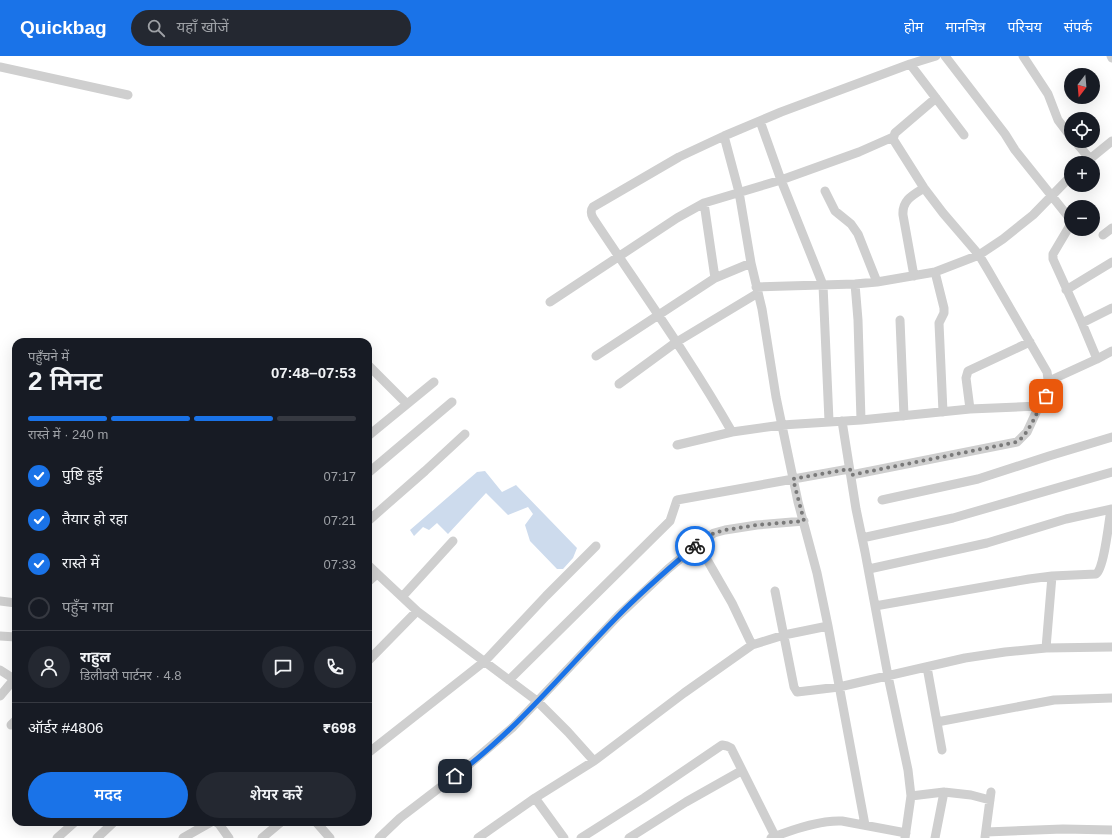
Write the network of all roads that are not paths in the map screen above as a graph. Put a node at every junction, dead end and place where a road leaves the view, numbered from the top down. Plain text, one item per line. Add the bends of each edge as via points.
1 (936, 56) edge
2 (945, 56) edge
3 (1023, 56) edge
4 (910, 64) junction
5 (0, 67) edge
6 (128, 95) dead end
7 (936, 98) junction
8 (760, 121) junction
9 (1064, 128) edge
10 (964, 135) dead end
11 (724, 136) junction
12 (893, 137) junction
13 (1112, 141) edge
14 (1094, 156) edge
15 (781, 180) junction
16 (1064, 183) edge
17 (924, 188) junction
18 (825, 191) dead end
19 (739, 192) junction
20 (1052, 195) junction
21 (704, 203) junction
22 (1112, 228) edge
23 (1103, 235) dead end
24 (979, 255) junction
25 (619, 258) junction
26 (1112, 262) edge
27 (751, 263) junction
28 (935, 272) junction
29 (914, 276) junction
30 (715, 278) junction
31 (878, 282) junction
32 (855, 284) junction
33 (823, 285) junction
34 (757, 290) junction
35 (1066, 290) junction
36 (550, 302) dead end
37 (1112, 308) edge
38 (658, 315) junction
39 (900, 320) dead end
40 (1082, 324) junction
41 (675, 342) junction
42 (1030, 342) junction
43 (1112, 351) edge
44 (596, 356) dead end
45 (1097, 359) junction
46 (372, 369) edge
47 (1049, 381) junction
48 (434, 382) dead end
49 (619, 384) dead end
50 (452, 402) dead end
51 (406, 403) junction
52 (1039, 406) junction
53 (970, 409) junction
54 (943, 412) junction
55 (904, 416) junction
56 (861, 420) junction
57 (829, 421) junction
58 (842, 421) junction
59 (782, 425) junction
60 (732, 432) junction
61 (372, 433) edge
62 (465, 434) dead end
63 (1112, 437) edge
64 (677, 445) dead end
65 (372, 470) edge
66 (850, 472) junction
67 (1112, 472) edge
68 (793, 479) junction
69 (882, 500) dead end
70 (1111, 509) edge
71 (372, 517) edge
72 (804, 521) junction
73 (862, 538) junction
74 (454, 541) dead end
75 (698, 544) junction
76 (596, 546) dead end
77 (1102, 562) junction
78 (1112, 562) edge
79 (372, 569) edge
80 (868, 569) junction
81 (377, 574) junction
82 (1052, 576) junction
83 (372, 578) edge
84 (775, 591) dead end
85 (402, 597) junction
86 (0, 601) edge
87 (12, 602) edge
88 (875, 606) junction
89 (417, 611) junction
90 (828, 626) junction
91 (784, 635) junction
92 (0, 636) edge
93 (12, 637) edge
94 (752, 645) junction
95 (1112, 647) edge
96 (1046, 648) junction
97 (372, 657) edge
98 (485, 661) junction
99 (927, 667) junction
100 (0, 670) edge
101 (12, 676) edge
102 (888, 676) junction
103 (509, 680) junction
104 (12, 682) edge
105 (839, 687) junction
106 (0, 696) edge
107 (1112, 698) edge
108 (537, 701) junction
109 (937, 722) junction
110 (372, 750) edge
111 (942, 750) dead end
112 (594, 761) junction
113 (741, 771) junction
114 (944, 792) junction
115 (911, 796) junction
116 (535, 798) junction
117 (865, 825) junction
118 (70, 826) edge
119 (110, 826) edge
120 (204, 826) edge
121 (220, 826) edge
122 (276, 826) edge
123 (320, 826) edge
124 (1112, 830) edge
125 (1063, 834) edge
126 (985, 835) edge
127 (906, 836) edge
128 (773, 837) edge
129 (57, 838) edge
130 (97, 838) edge
131 (183, 838) edge
132 (229, 838) edge
133 (262, 838) edge
134 (330, 838) edge
135 (379, 838) edge
136 (478, 838) edge
137 (564, 838) edge
138 (581, 838) edge
139 (630, 838) edge
140 (935, 838) edge

1 - 4 street
2 - 20 street
3 - 9 street via 1048,94 1058,120
4 - 7 street
4 - 8 street
5 - 6 street
7 - 10 street
7 - 12 street
8 - 11 street
8 - 15 street
11 - 19 street
11 - 25 street via 679,157 593,207 593,218
12 - 15 street
12 - 17 street
13 - 14 street
15 - 19 street
15 - 33 street
16 - 20 street
17 - 24 street
17 - 29 street via 908,198 902,209
18 - 31 street via 835,211 851,224 858,234
19 - 21 street
19 - 27 street
20 - 24 street via 1021,225
20 - 35 street via 1071,220 1053,254
21 - 25 street via 677,218
21 - 30 street
22 - 23 street
24 - 28 street
24 - 42 street
25 - 36 street
25 - 38 street
26 - 35 street
27 - 30 street
27 - 34 street
28 - 29 street
28 - 54 street via 944,308 939,323
29 - 31 street
30 - 38 street
31 - 32 street
32 - 33 street
32 - 56 street
33 - 34 street
33 - 57 street
34 - 41 street
34 - 59 street
35 - 40 street
37 - 40 street
38 - 41 street
38 - 44 street
39 - 55 street
40 - 45 street
41 - 49 street
41 - 60 street
42 - 47 street via 1047,372
42 - 53 street via 967,373
43 - 45 street
45 - 47 street
46 - 51 street
47 - 52 street via 1049,390
48 - 51 street
50 - 65 street
51 - 61 street
52 - 53 street
52 - 66 street via 1027,432 1017,442
53 - 54 street
54 - 55 street
55 - 56 street
56 - 58 street
57 - 58 street
57 - 59 street
58 - 66 street
59 - 60 street
59 - 68 street
60 - 64 street
62 - 71 street
63 - 69 street via 978,479
66 - 68 street
66 - 73 street
67 - 73 street via 953,518
68 - 72 street
68 - 103 street via 677,500 670,521
70 - 77 street
70 - 80 street via 1066,519 988,543
72 - 75 street via 725,530 714,533
72 - 90 street
73 - 80 street
74 - 85 street
75 - 94 street via 732,603
75 - 108 street via 618,616
76 - 98 street
77 - 78 street
77 - 82 street via 1096,574
79 - 81 street
80 - 88 street
81 - 83 street
81 - 85 street
82 - 88 street
82 - 96 street
84 - 91 street
85 - 89 street
86 - 87 street
88 - 102 street
89 - 97 street
89 - 98 street
90 - 91 street
90 - 105 street
91 - 94 street
91 - 105 street via 797,692
92 - 93 street
94 - 112 street
95 - 96 street
96 - 99 street via 985,655
98 - 103 street
98 - 110 street
99 - 102 street
99 - 109 street
100 - 101 street
102 - 105 street
102 - 115 street
103 - 108 street
104 - 106 street
105 - 117 street
107 - 109 street via 1054,700
108 - 112 street
108 - 135 street via 513,727 464,770 400,818
109 - 111 street
112 - 116 street
113 - 128 street
113 - 138 street via 731,748 722,745
113 - 139 street
114 - 115 street
114 - 126 street via 990,796
114 - 140 street
115 - 127 street
116 - 136 street
116 - 137 street
117 - 127 street
117 - 128 street via 824,821
118 - 129 street
119 - 130 street
120 - 131 street
121 - 132 street
122 - 133 street
123 - 134 street
124 - 125 street
125 - 126 street

